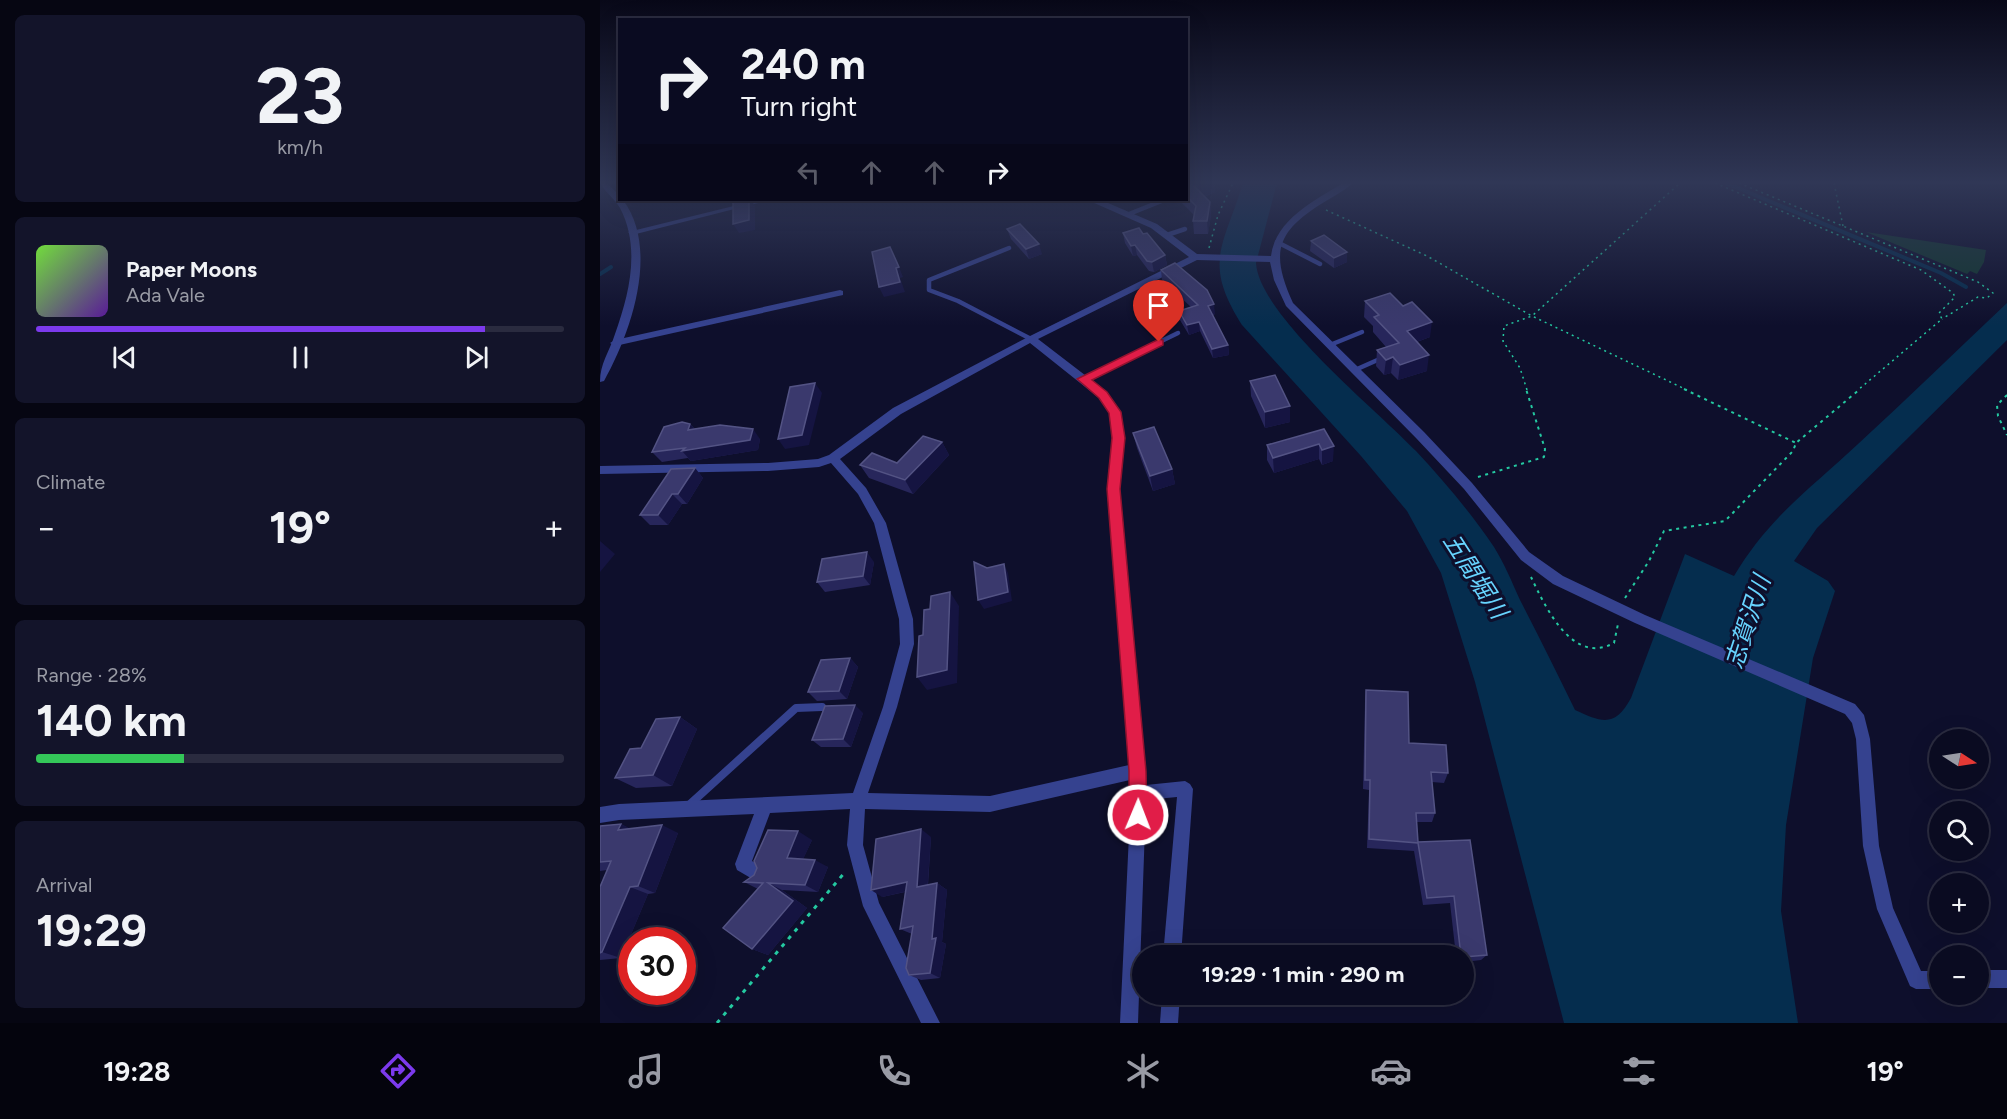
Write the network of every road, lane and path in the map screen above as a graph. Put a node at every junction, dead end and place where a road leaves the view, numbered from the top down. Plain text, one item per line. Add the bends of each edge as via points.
1 (637, 231) edge
2 (1159, 231) edge
3 (1180, 231) edge
4 (1213, 231) edge
5 (1283, 231) edge
6 (1371, 231) edge
7 (1627, 231) edge
8 (1828, 231) edge
9 (1854, 231) edge
10 (632, 232) joint
11 (1167, 235) junction
12 (1276, 242) junction
13 (1010, 248) dead end
14 (1205, 257) junction
15 (1273, 259) junction
16 (1320, 264) dead end
17 (840, 293) dead end
18 (1532, 316) junction
19 (1942, 319) junction
20 (1362, 332) dead end
21 (1178, 333) dead end
22 (1031, 339) junction
23 (615, 344) junction
24 (1330, 345) junction
25 (1389, 355) edge
26 (1355, 370) junction
27 (600, 379) edge
28 (1083, 379) junction
29 (2007, 394) edge
30 (2007, 435) edge
31 (1796, 443) junction
32 (833, 458) junction
33 (600, 470) edge
34 (1463, 481) junction
35 (1525, 556) junction
36 (1621, 610) junction
37 (822, 707) edge
38 (1138, 771) junction
39 (1139, 793) junction
40 (858, 801) junction
41 (765, 805) junction
42 (684, 809) junction
43 (600, 815) edge
44 (858, 857) junction
45 (761, 876) edge
46 (1173, 945) edge
47 (2007, 979) edge
48 (1929, 980) edge
49 (1989, 980) edge
50 (1170, 1005) edge
51 (717, 1023) edge
52 (931, 1023) edge
53 (1130, 1023) edge
54 (1169, 1023) edge

1 - 10 street
2 - 11 street
3 - 11 lane
4 - 14 path
5 - 12 street
6 - 18 path via 1427,256
7 - 18 path
8 - 19 path via 1921,270 1953,292 1955,297 1939,313
9 - 19 path via 1978,282 1993,293 1987,298 1978,297
10 - 23 street via 636,276
11 - 14 street
12 - 15 street
12 - 16 lane
13 - 22 lane via 929,280 929,291 958,301
14 - 15 street
14 - 22 street
15 - 24 street via 1278,285 1289,304
17 - 23 street
18 - 31 path
18 - 34 path via 1510,323 1502,332 1503,341 1520,368 1544,456
19 - 31 path
20 - 24 lane
21 - 28 lane
22 - 28 street
22 - 32 street via 897,411
23 - 27 street
24 - 26 street
25 - 26 lane
26 - 34 street
28 - 38 street via 1103,395 1115,412 1118,438 1113,489
29 - 30 path via 1997,405
31 - 36 path via 1793,451 1725,521 1664,531
32 - 33 street via 819,463 768,467
32 - 40 street via 862,491 880,523 906,619 907,644
34 - 35 street
35 - 36 street via 1558,580
35 - 36 path via 1525,566 1558,630 1572,641 1596,649 1614,643
36 - 48 street via 1850,709 1859,720 1863,739 1871,846 1885,909 1916,980
37 - 42 lane via 796,708
38 - 39 street
38 - 40 street via 990,804
39 - 46 street via 1185,789
39 - 53 street
40 - 41 street
40 - 44 street
41 - 42 street
41 - 45 street via 743,864
42 - 43 street
44 - 51 path
44 - 52 street via 871,906
47 - 49 street
50 - 54 street

